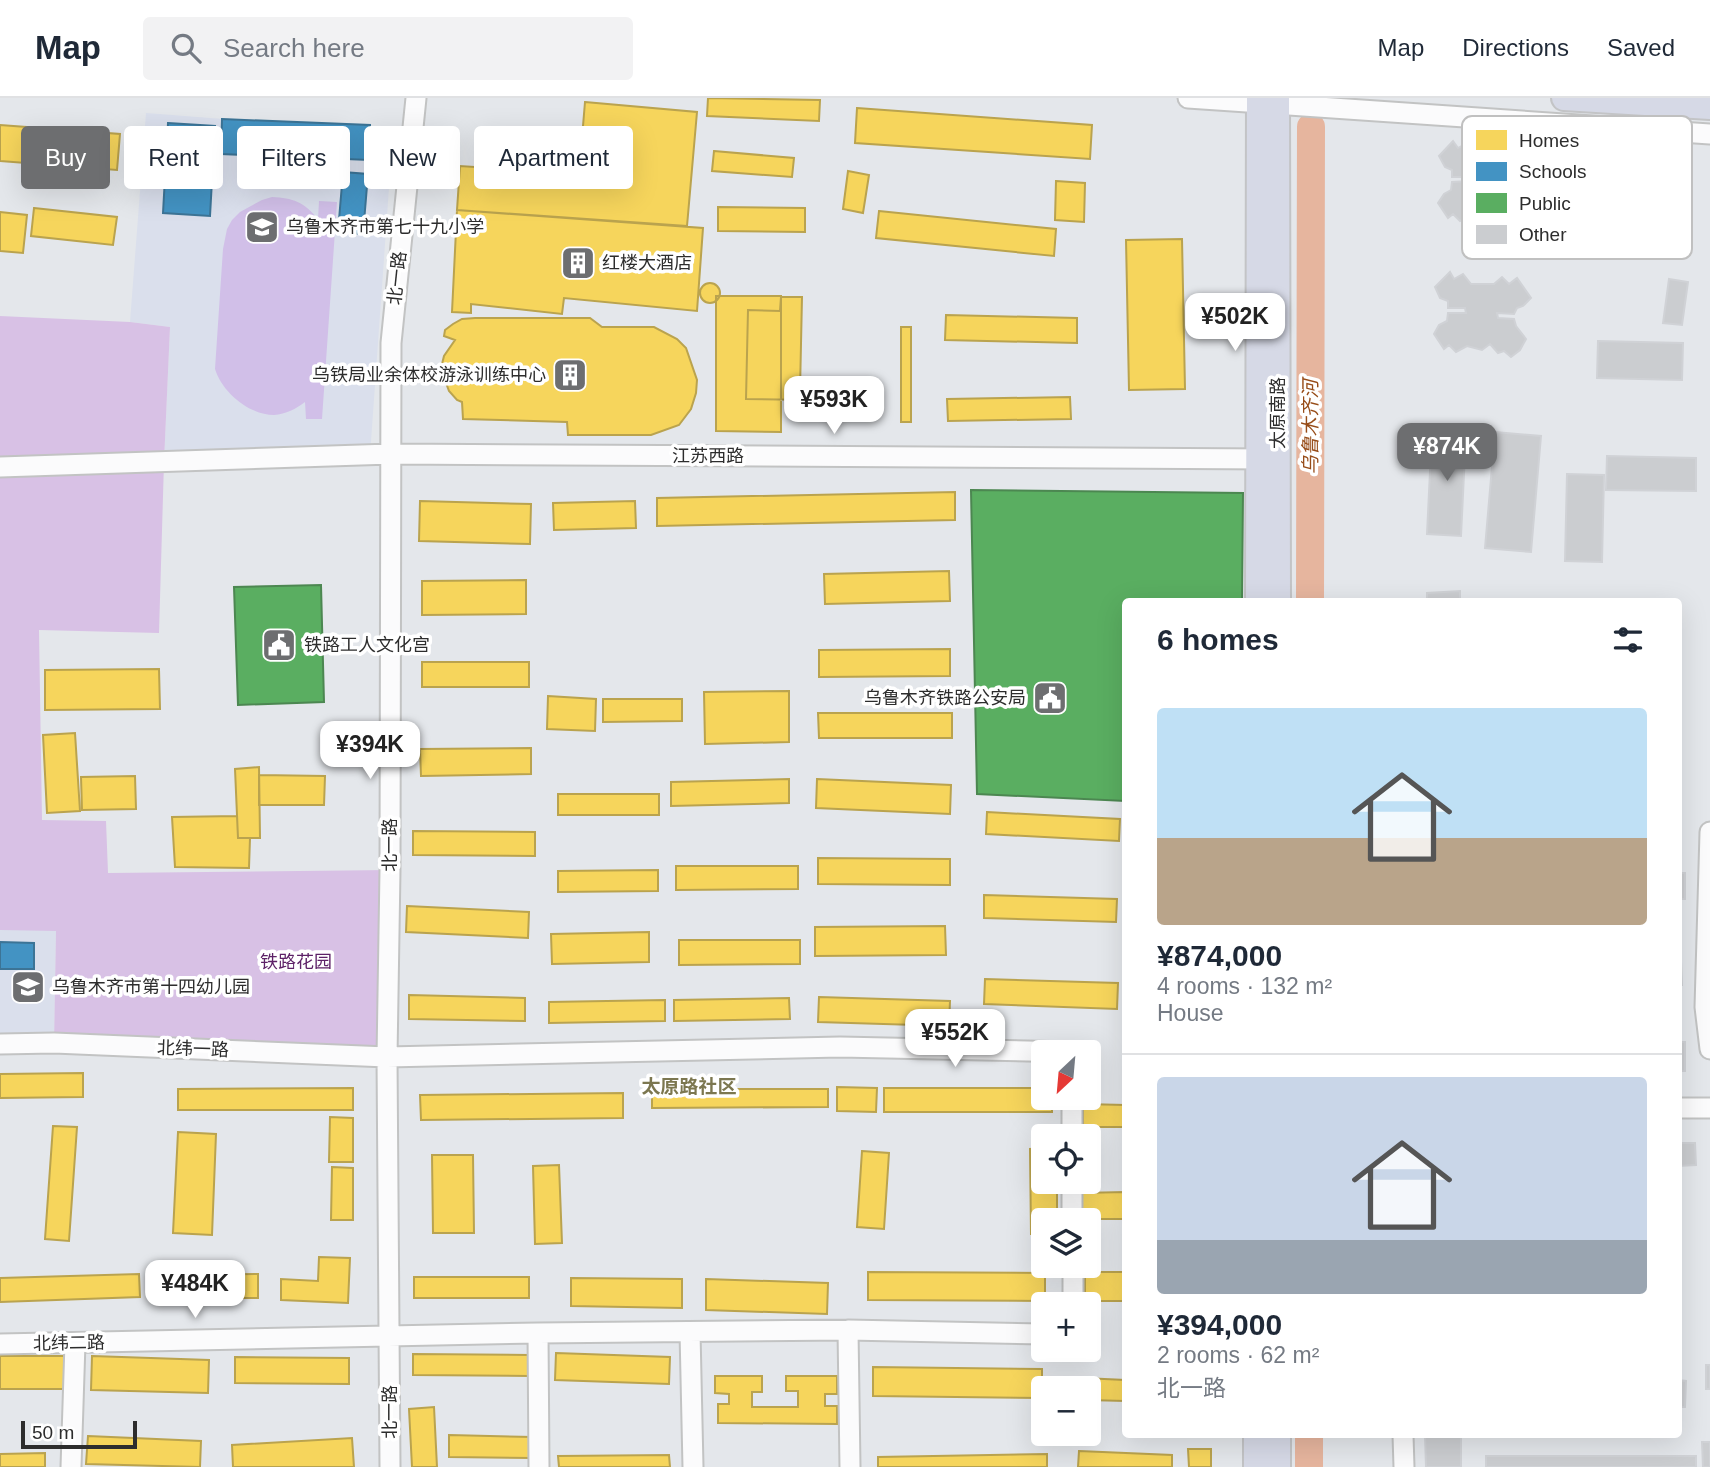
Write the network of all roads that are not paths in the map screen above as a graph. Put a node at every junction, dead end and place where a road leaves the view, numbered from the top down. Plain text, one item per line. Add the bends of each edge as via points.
1 (416, 98) edge
2 (1188, 98) edge
3 (1564, 98) edge
4 (1268, 101) edge
5 (1710, 107) edge
6 (1469, 116) edge
7 (1692, 133) edge
8 (1710, 134) edge
9 (391, 454) junction
10 (1268, 458) junction
11 (0, 467) edge
12 (1258, 598) edge
13 (1278, 598) edge
14 (1710, 832) edge
15 (0, 1044) edge
16 (1710, 1049) edge
17 (1031, 1051) edge
18 (387, 1057) junction
19 (1682, 1108) edge
20 (1710, 1108) edge
21 (848, 1330) junction
22 (690, 1332) junction
23 (538, 1333) junction
24 (1031, 1334) edge
25 (390, 1336) junction
26 (75, 1343) junction
27 (0, 1344) edge
28 (1256, 1438) edge
29 (1278, 1438) edge
30 (1403, 1438) edge
31 (71, 1467) edge
32 (390, 1467) edge
33 (539, 1467) edge
34 (692, 1467) edge
35 (850, 1467) edge
36 (1256, 1467) edge
37 (1278, 1467) edge
38 (1404, 1467) edge

1 - 9 street, 北一路 via 391,343
2 - 4 street
3 - 5 main road
4 - 6 street
4 - 10 main road, 太原南路
7 - 8 street
9 - 10 street, 江苏西路
9 - 11 street, 江苏西路
9 - 18 street, 北一路
10 - 12 main road
10 - 13 main road, 太原南路
14 - 16 street via 1705,1007
15 - 18 street, 北纬一路
17 - 18 street, 北纬一路 via 839,1047
18 - 25 street, 北一路
19 - 20 street
21 - 22 street, 北纬二路
21 - 24 street, 北纬二路
21 - 35 street
22 - 23 street, 北纬二路
22 - 34 street
23 - 25 street, 北纬二路
23 - 33 street
25 - 26 street, 北纬二路
25 - 32 street, 北一路
26 - 27 street, 北纬二路
26 - 31 street
28 - 36 main road
29 - 37 main road
30 - 38 street

